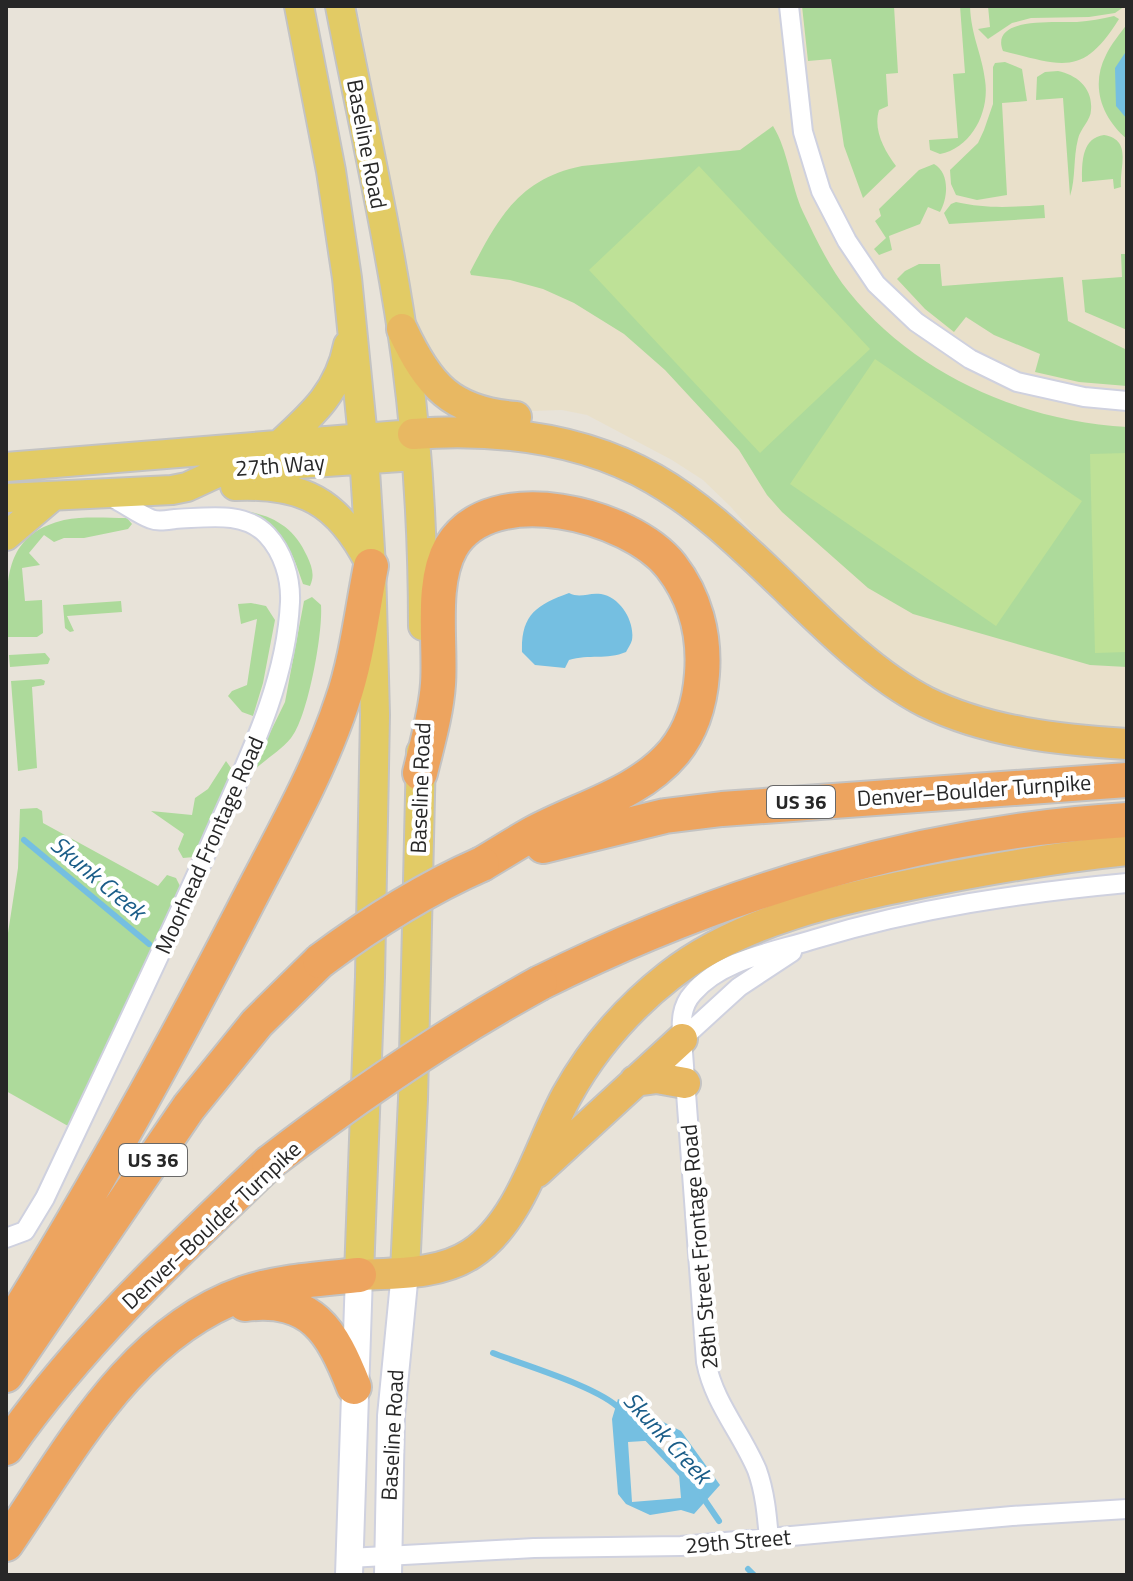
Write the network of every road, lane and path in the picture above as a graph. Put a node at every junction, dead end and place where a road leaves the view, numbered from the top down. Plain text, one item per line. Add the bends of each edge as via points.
1 (299, 6) edge
2 (340, 6) edge
3 (789, 6) edge
4 (352, 322) junction
5 (402, 329) junction
6 (1127, 401) edge
7 (280, 444) junction
8 (414, 445) junction
9 (364, 449) junction
10 (6, 467) edge
11 (180, 488) junction
12 (105, 495) junction
13 (52, 497) junction
14 (6, 498) edge
15 (153, 520) junction
16 (6, 536) edge
17 (740, 547) junction
18 (371, 566) junction
19 (1127, 744) edge
20 (420, 773) junction
21 (1127, 780) edge
22 (1127, 820) edge
23 (1127, 850) edge
24 (482, 864) junction
25 (1127, 883) edge
26 (682, 1039) junction
27 (635, 1081) junction
28 (685, 1083) junction
29 (525, 1185) junction
30 (6, 1238) edge
31 (405, 1272) junction
32 (359, 1275) junction
33 (205, 1313) junction
34 (6, 1332) edge
35 (6, 1375) edge
36 (354, 1387) junction
37 (6, 1448) edge
38 (1127, 1509) edge
39 (769, 1539) junction
40 (6, 1544) edge
41 (388, 1566) edge
42 (349, 1567) edge

1 - 4 main road, Baseline Road via 331,171
2 - 5 main road, Baseline Road
3 - 6 street via 803,132 821,191 876,284 916,322 970,359 1017,382
4 - 7 main road via 338,380
4 - 9 main road, Baseline Road
5 - 8 main road, Baseline Road
5 - 17 highway via 422,368 464,407 587,430 650,456 697,494
7 - 9 main road, 27th Way
7 - 10 main road, 27th Way
8 - 9 main road, 27th Way
8 - 17 highway via 456,432 539,437 582,449 654,479
8 - 20 main road, Baseline Road via 423,603
9 - 11 main road, 27th Way via 226,469
9 - 18 main road, Baseline Road
11 - 12 main road, 27th Way
11 - 15 street via 163,501
11 - 18 main road via 269,485 316,500 343,521
12 - 13 main road, 27th Way
12 - 15 street, Moorhead Frontage Road
13 - 14 main road, 27th Way
13 - 16 main road
15 - 30 street, Moorhead Frontage Road via 236,518 263,531 279,552 289,584 282,654 261,729 45,1198 25,1231
17 - 19 highway via 838,637 926,701 989,724
18 - 32 main road, Baseline Road via 375,715
18 - 34 highway via 343,701 295,809 147,1091
20 - 24 highway via 436,704 442,571 465,529 515,511 578,515 626,530 669,564 699,621 703,657 691,725 675,750 629,788
20 - 31 main road, Baseline Road
21 - 24 highway, Denver–Boulder Turnpike / US 36 via 665,816
22 - 37 highway, Denver–Boulder Turnpike, bridge via 1012,832 816,873 666,925 471,1021 387,1074 269,1163 151,1276 66,1370
23 - 29 highway via 904,886 799,913 715,947 671,975 601,1041 567,1096
24 - 35 highway, Denver–Boulder Turnpike / US 36, bridge via 397,908 320,961 257,1023 189,1107
25 - 26 street via 990,898 898,915 814,939 739,987
26 - 27 highway
26 - 28 street, 28th Street Frontage Road
27 - 28 highway
27 - 29 highway
28 - 39 street, 28th Street Frontage Road via 708,1374 759,1478
29 - 31 highway via 491,1238 470,1255
31 - 32 highway
31 - 41 main road, Baseline Road via 391,1416
32 - 33 highway via 275,1285
32 - 36 main road, Baseline Road
33 - 36 highway via 264,1302 302,1310 333,1339
33 - 40 highway via 164,1341 114,1389
36 - 42 main road, Baseline Road
38 - 39 street, 29th Street
39 - 41 street, 29th Street via 534,1548
41 - 42 street, 29th Street

